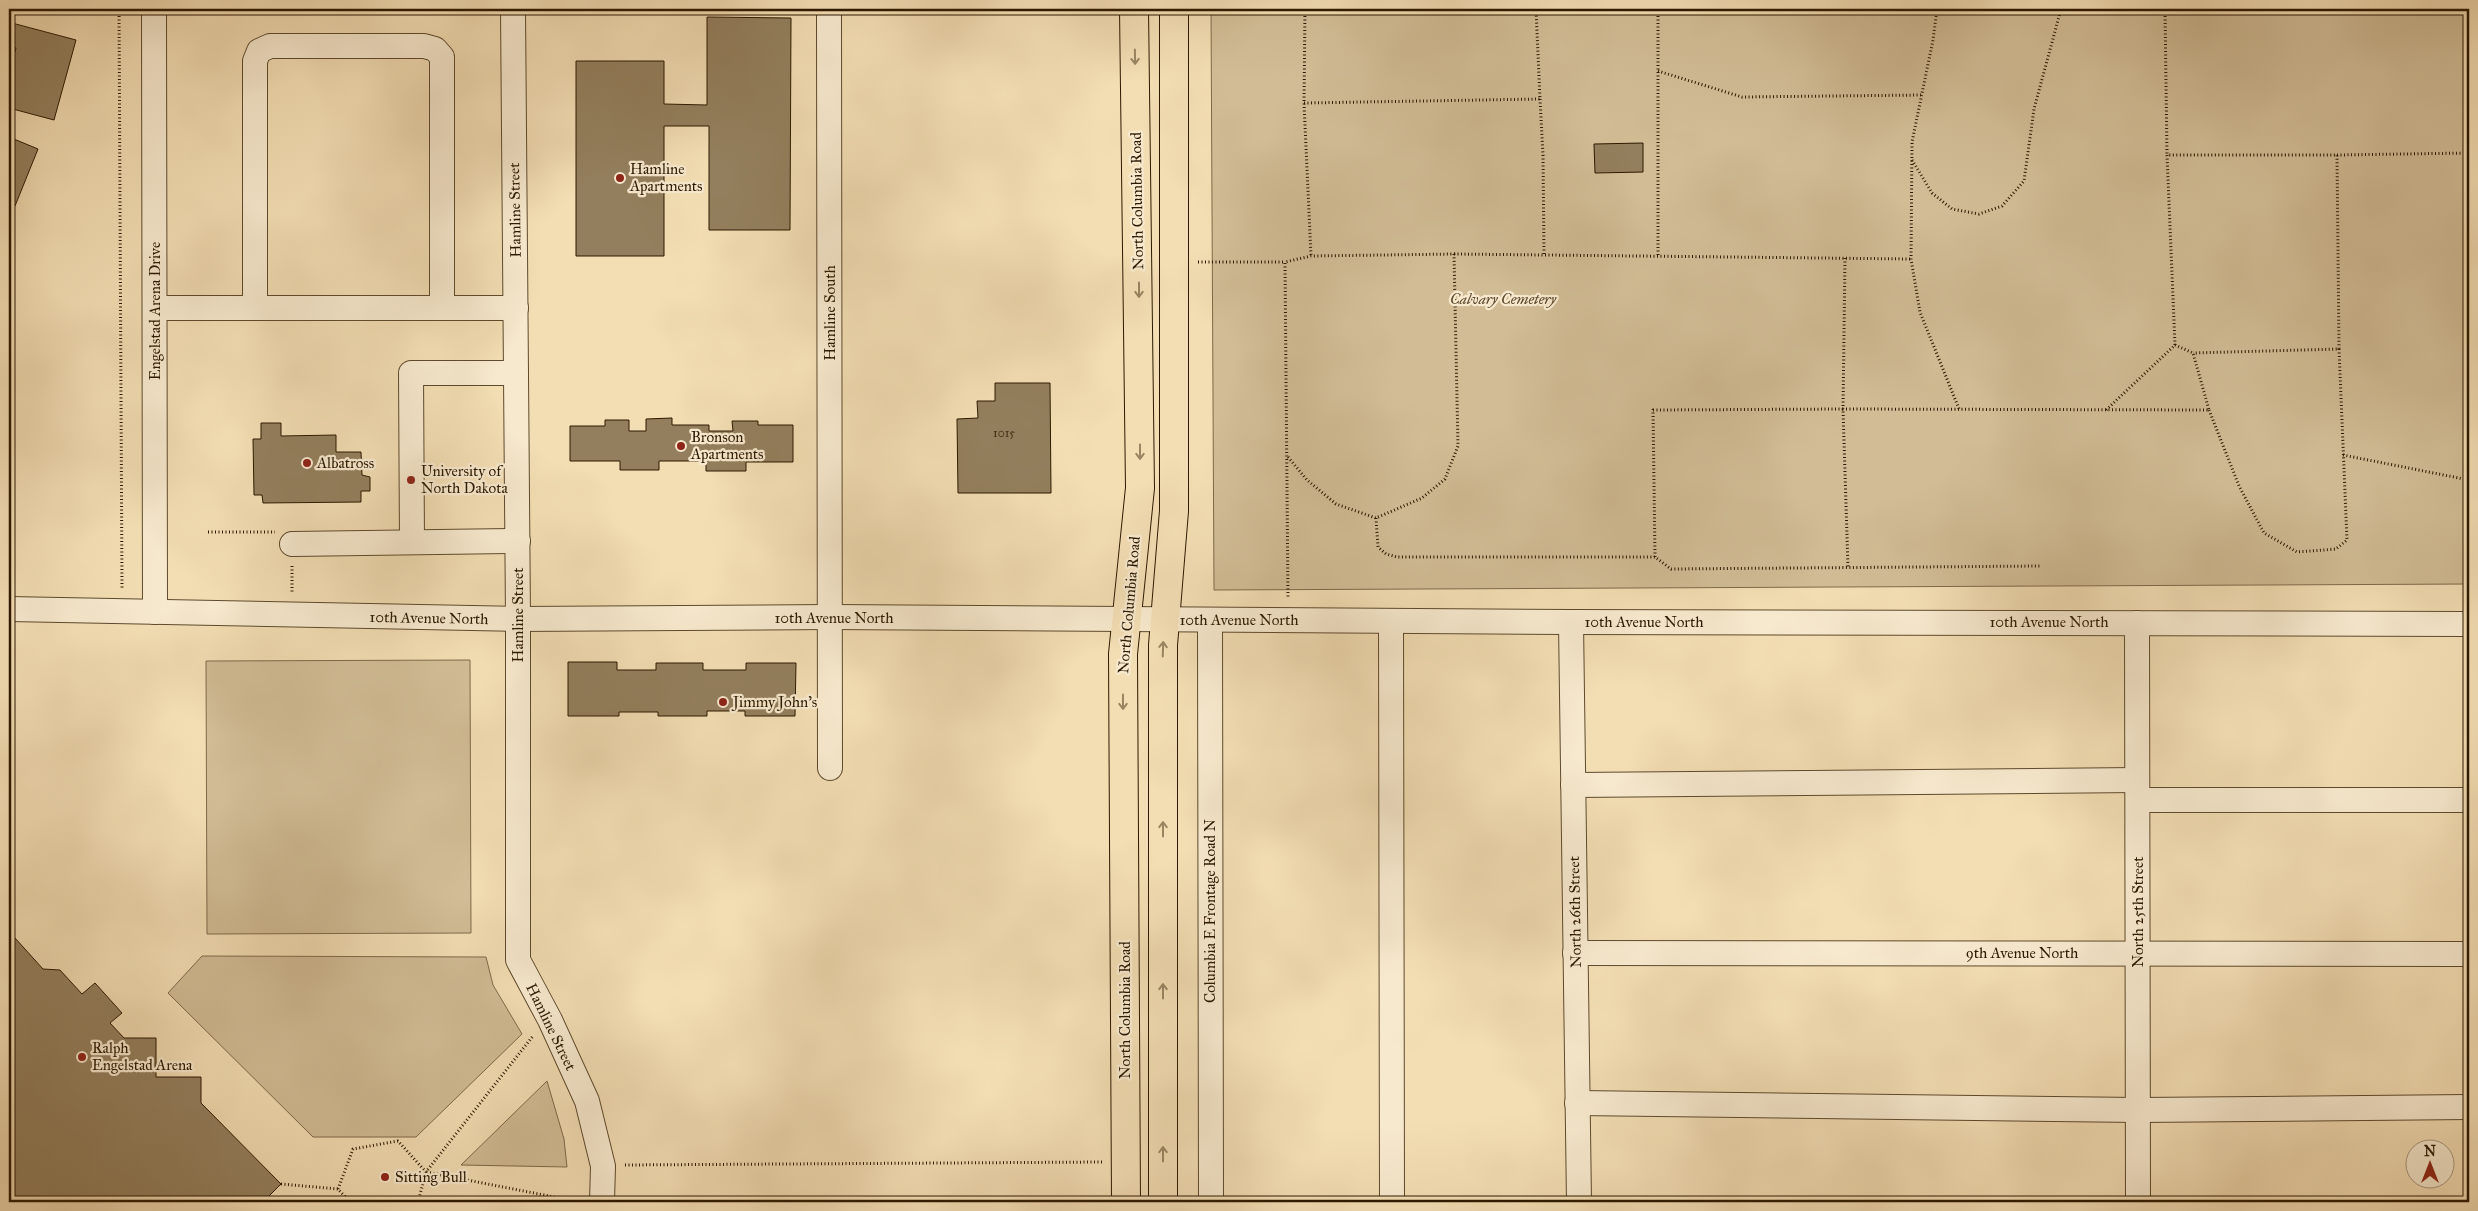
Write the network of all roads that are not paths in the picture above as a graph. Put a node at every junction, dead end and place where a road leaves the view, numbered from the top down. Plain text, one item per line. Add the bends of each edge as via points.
1 (154, 9) edge
2 (513, 9) edge
3 (829, 9) edge
4 (1134, 9) edge
5 (1174, 9) edge
6 (154, 308) junction
7 (256, 308) junction
8 (442, 308) junction
9 (516, 308) junction
10 (516, 373) junction
11 (518, 541) junction
12 (412, 542) junction
13 (292, 544) dead end
14 (9, 609) edge
15 (155, 612) junction
16 (831, 617) junction
17 (518, 619) junction
18 (1125, 620) junction
19 (1165, 620) junction
20 (1210, 620) junction
21 (1391, 621) junction
22 (1571, 622) junction
23 (2137, 622) junction
24 (2469, 624) edge
25 (830, 768) dead end
26 (1573, 785) junction
27 (2138, 790) junction
28 (2469, 800) edge
29 (1576, 952) junction
30 (2138, 953) junction
31 (2469, 954) edge
32 (1577, 1103) junction
33 (2469, 1107) edge
34 (2138, 1110) junction
35 (602, 1202) edge
36 (1126, 1202) edge
37 (1163, 1202) edge
38 (1211, 1202) edge
39 (1392, 1202) edge
40 (1579, 1202) edge
41 (2138, 1202) edge

1 - 6 street, Engelstad Arena Drive
2 - 9 street, Hamline Street
3 - 16 street, Hamline South
4 -> 18 main road, North Columbia Road via 1140,488
5 - 19 main road via 1174,511
6 - 7 street
6 - 15 street, Engelstad Arena Drive
7 - 8 street
7 - 8 street via 254,61 259,51 270,46 424,46 435,49 442,57
8 - 9 street
9 - 10 street, Hamline Street
10 - 11 street, Hamline Street
10 - 12 street via 411,373
11 - 12 street
11 - 17 street, Hamline Street
12 - 13 street
14 - 15 street, 10th Avenue North
15 - 17 street, 10th Avenue North
16 - 17 street, 10th Avenue North
16 - 18 street, 10th Avenue North
16 - 25 street, Hamline South
17 - 35 street, Hamline Street via 518,960 587,1101 603,1166
18 - 19 street, 10th Avenue North
18 -> 36 main road, North Columbia Road
19 - 20 street, 10th Avenue North
37 -> 19 main road via 1162,645
20 - 21 street, 10th Avenue North
20 - 38 street, Columbia E Frontage Road N
21 - 22 street, 10th Avenue North
21 - 39 street
22 - 23 street, 10th Avenue North
22 - 26 street, North 26th Street
23 - 24 street, 10th Avenue North
23 - 27 street, North 25th Street
26 - 27 street
26 - 29 street, North 26th Street
27 - 28 street
27 - 30 street, North 25th Street
29 - 30 street, 9th Avenue North
29 - 32 street, North 26th Street
30 - 31 street, 9th Avenue North
30 - 34 street, North 25th Street
32 - 34 street
32 - 40 street, North 26th Street
33 - 34 street
34 - 41 street, North 25th Street

